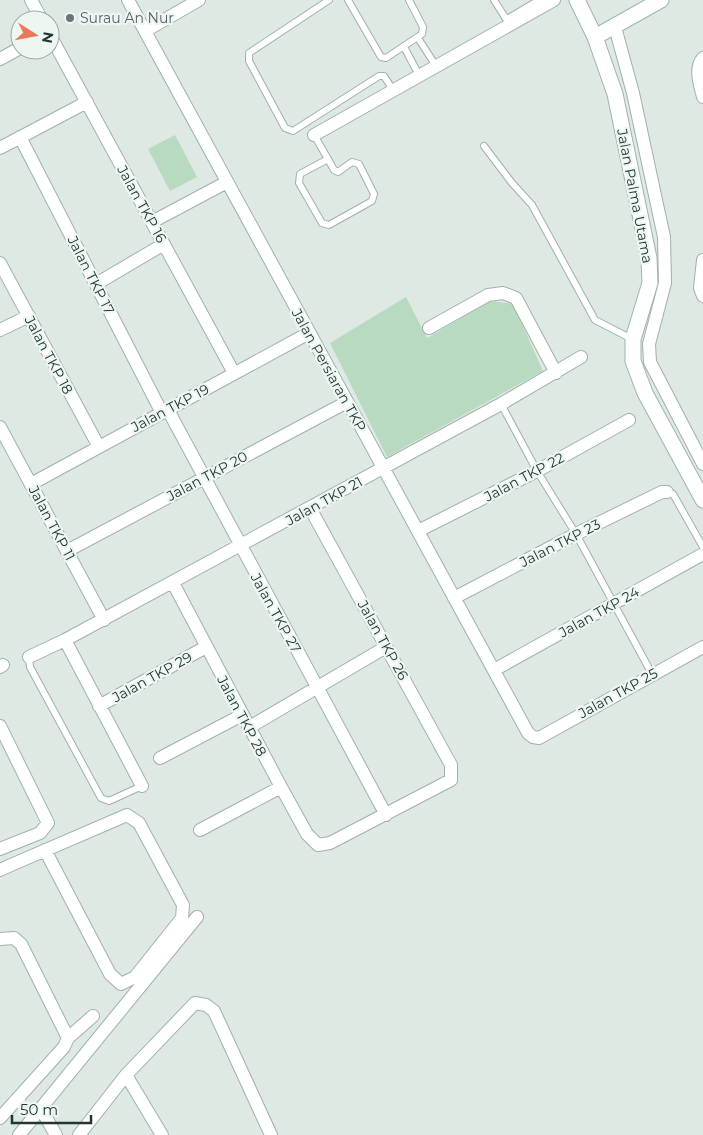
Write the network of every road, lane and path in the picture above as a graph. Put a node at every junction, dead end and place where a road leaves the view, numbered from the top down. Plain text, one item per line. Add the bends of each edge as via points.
1 (128, 0) edge
2 (199, 0) edge
3 (329, 0) edge
4 (348, 0) edge
5 (409, 0) edge
6 (494, 0) edge
7 (577, 0) edge
8 (661, 0) edge
9 (548, 1) edge
10 (508, 22) junction
11 (616, 27) junction
12 (145, 31) junction
13 (595, 37) junction
14 (418, 38) junction
15 (404, 47) junction
16 (60, 53) edge
17 (703, 58) edge
18 (436, 66) junction
19 (419, 75) junction
20 (393, 90) junction
21 (703, 97) edge
22 (87, 102) junction
23 (314, 135) joint
24 (20, 137) junction
25 (484, 146) dead end
26 (0, 148) edge
27 (328, 159) junction
28 (227, 182) junction
29 (152, 222) junction
30 (164, 244) junction
31 (703, 260) edge
32 (0, 263) edge
33 (96, 284) junction
34 (703, 296) edge
35 (28, 316) junction
36 (429, 328) dead end
37 (0, 330) edge
38 (309, 333) junction
39 (633, 339) junction
40 (581, 357) dead end
41 (234, 373) junction
42 (556, 373) junction
43 (347, 402) junction
44 (501, 404) junction
45 (165, 411) junction
46 (629, 420) dead end
47 (0, 426) edge
48 (99, 447) junction
49 (703, 464) edge
50 (383, 469) junction
51 (537, 471) junction
52 (205, 478) junction
53 (31, 484) junction
54 (667, 492) joint
55 (703, 500) edge
56 (310, 508) junction
57 (418, 531) junction
58 (576, 534) junction
59 (240, 546) junction
60 (703, 547) edge
61 (67, 551) junction
62 (703, 554) edge
63 (173, 583) junction
64 (454, 598) junction
65 (614, 604) junction
66 (104, 620) junction
67 (64, 640) junction
68 (206, 647) junction
69 (386, 647) junction
70 (703, 647) edge
71 (29, 657) joint
72 (494, 670) junction
73 (652, 674) junction
74 (317, 688) junction
75 (99, 706) junction
76 (242, 715) junction
77 (0, 726) edge
78 (248, 728) junction
79 (533, 737) joint
80 (160, 758) dead end
81 (142, 786) joint
82 (281, 787) junction
83 (386, 815) junction
84 (200, 830) dead end
85 (0, 849) edge
86 (45, 850) junction
87 (0, 870) edge
88 (196, 917) dead end
89 (0, 939) edge
90 (93, 1016) dead end
91 (68, 1038) junction
92 (126, 1075) junction
93 (41, 1109) junction
94 (0, 1118) edge
95 (19, 1135) edge
96 (56, 1135) edge
97 (79, 1135) edge
98 (162, 1135) edge
99 (271, 1135) edge

1 - 12 street, Jalan Persiaran TKP
2 - 12 street
3 - 20 lane via 249,53 249,61 285,128 293,131 379,76 384,76
4 - 15 lane via 381,57 386,58
5 - 14 lane via 423,27
6 - 10 lane
7 - 13 street, Jalan Palma Utama
8 - 11 street
9 - 10 street
10 - 18 street
11 - 13 street
11 - 49 street via 664,237 665,283 649,344 650,362
12 - 28 street, Jalan Persiaran TKP
13 - 39 street, Jalan Palma Utama via 615,94 649,258 650,283
14 - 15 lane
14 - 18 lane
15 - 19 lane
16 - 22 street, Jalan TKP 16
17 - 21 street via 698,78
18 - 19 street
19 - 20 street
20 - 23 street
22 - 24 street
22 - 29 street, Jalan TKP 16
23 - 27 lane
24 - 26 street
24 - 33 street, Jalan TKP 17
25 - 39 lane via 532,205 595,320
27 - 27 lane via 338,172 352,162 358,164 374,194 372,201 329,225 322,223 299,183 300,174
28 - 29 street
28 - 38 street, Jalan Persiaran TKP
29 - 30 street, Jalan TKP 16
30 - 33 street
30 - 41 street, Jalan TKP 16
31 - 34 street via 700,288
32 - 35 street, Jalan TKP 18
33 - 45 street, Jalan TKP 17
35 - 37 street
35 - 48 street, Jalan TKP 18
36 - 42 street via 488,295 503,293 516,298
38 - 41 street, Jalan TKP 19
38 - 43 street, Jalan Persiaran TKP
39 - 55 street, Jalan Palma Utama via 633,361 645,394
40 - 42 street, Jalan TKP 21
41 - 45 street, Jalan TKP 19
42 - 44 street, Jalan TKP 21
43 - 50 street, Jalan Persiaran TKP
43 - 52 street, Jalan TKP 20
44 - 50 street, Jalan TKP 21
44 - 51 lane
45 - 48 street, Jalan TKP 19
45 - 52 street, Jalan TKP 27
46 - 51 street, Jalan TKP 22
47 - 53 street, Jalan TKP 11
48 - 53 street, Jalan TKP 19
50 - 56 street, Jalan TKP 21
50 - 57 street, Jalan Persiaran TKP
51 - 57 street, Jalan TKP 22
51 - 58 lane
52 - 59 street, Jalan TKP 27
52 - 61 street, Jalan TKP 20
53 - 61 street, Jalan TKP 11
54 - 58 street, Jalan TKP 23
54 - 60 lane via 673,494
56 - 59 street, Jalan TKP 21
56 - 69 street, Jalan TKP 26
57 - 64 street, Jalan Persiaran TKP
58 - 64 street, Jalan TKP 23
58 - 65 lane
59 - 63 street, Jalan TKP 21
59 - 74 street, Jalan TKP 27
61 - 66 street, Jalan TKP 11
62 - 65 street, Jalan TKP 24
63 - 66 street, Jalan TKP 21
63 - 68 street, Jalan TKP 28
64 - 72 street, Jalan Persiaran TKP
65 - 72 street, Jalan TKP 24
65 - 73 lane
66 - 67 street, Jalan TKP 21
67 - 71 street, Jalan TKP 21
67 - 75 street
68 - 75 street, Jalan TKP 29
68 - 76 street, Jalan TKP 28
69 - 74 street
69 - 83 street, Jalan TKP 26 via 453,773 451,780
70 - 73 street, Jalan TKP 25
71 - 81 lane via 30,667 101,798 109,801
72 - 79 street, Jalan Persiaran TKP
73 - 79 street, Jalan TKP 25 via 539,738
74 - 78 street
74 - 83 street, Jalan TKP 27
75 - 81 street
76 - 78 street, Jalan TKP 28
76 - 80 street
77 - 85 street via 48,823 40,833
78 - 82 street, Jalan TKP 28
82 - 83 street, Jalan TKP 28 via 307,834 318,845 330,843
82 - 84 street
86 - 86 street via 110,974 121,984 135,977 182,918 183,905 139,823 127,815
86 - 87 street
88 - 93 street
89 - 91 street via 14,938 21,944
90 - 91 street
91 - 94 street via 64,1047
92 - 97 street
92 - 98 street
92 - 99 street via 196,1004 206,1005 214,1011
93 - 95 street
93 - 96 street

